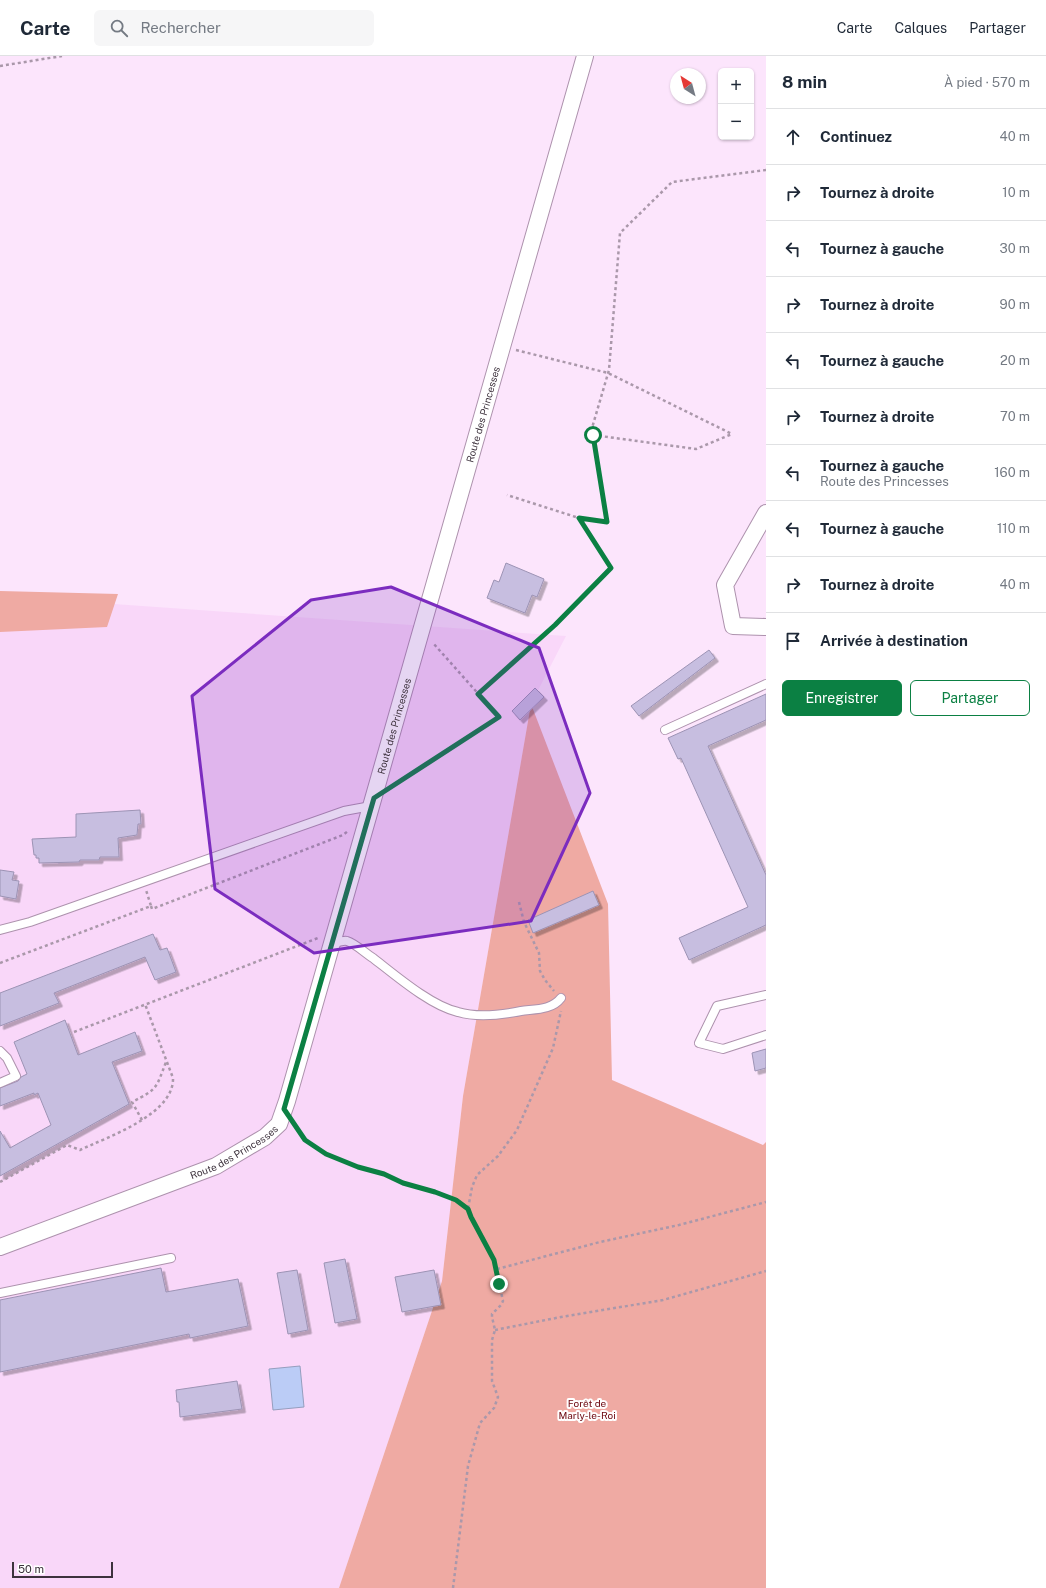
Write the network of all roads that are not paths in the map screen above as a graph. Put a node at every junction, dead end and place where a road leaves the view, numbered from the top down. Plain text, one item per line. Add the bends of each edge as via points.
1 (585, 56) edge
2 (766, 513) edge
3 (766, 627) edge
4 (766, 684) edge
5 (665, 730) dead end
6 (371, 806) junction
7 (0, 930) edge
8 (326, 941) junction
9 (766, 995) edge
10 (561, 998) road end
11 (766, 1035) edge
12 (0, 1051) edge
13 (0, 1083) edge
14 (0, 1247) edge
15 (171, 1258) dead end
16 (0, 1293) edge

1 - 6 street, Route des Princesses
2 - 3 street via 725,585 733,626
4 - 5 lane
6 - 7 lane via 344,810 30,922
6 - 8 street, Route des Princesses
8 - 10 lane via 346,941 440,1005 457,1012 481,1016 516,1012 550,1006
8 - 14 street, Route des Princesses via 279,1124 264,1137 216,1166
9 - 11 lane via 717,1006 698,1043 723,1050
12 - 13 lane via 7,1058 16,1076
15 - 16 lane

